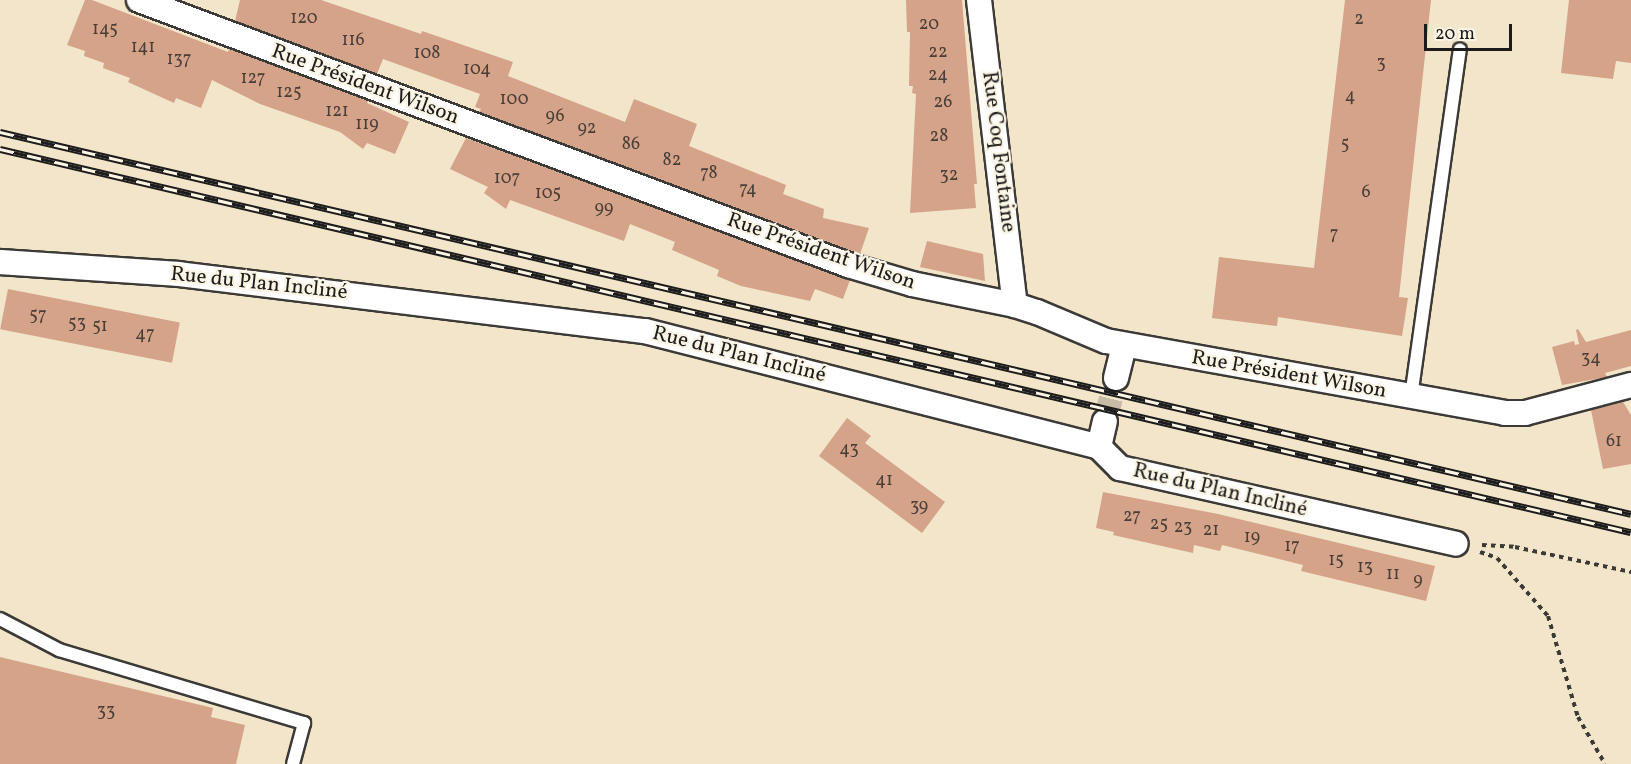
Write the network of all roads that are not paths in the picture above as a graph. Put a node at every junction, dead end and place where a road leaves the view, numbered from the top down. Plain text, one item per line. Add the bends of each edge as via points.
1 (139, 0) edge
2 (979, 0) edge
3 (1460, 49) dead end
4 (0, 262) edge
5 (1015, 305) junction
6 (1124, 345) junction
7 (1116, 378) tunnel mouth
8 (1631, 385) edge
9 (1411, 397) junction
10 (1105, 422) tunnel mouth
11 (1099, 447) junction
12 (1456, 544) road end
13 (0, 619) edge
14 (293, 764) edge

1 - 5 street, Rue Président Wilson via 865,272
2 - 5 street, Rue Coq Fontaine
3 - 9 lane
4 - 11 street, Rue du Plan Incliné via 179,274 645,331
5 - 6 street, Rue Président Wilson
6 - 7 street
6 - 9 street, Rue Président Wilson
8 - 9 street, Rue Président Wilson via 1525,413
10 - 11 street
11 - 12 street, Rue du Plan Incliné via 1120,468
13 - 14 lane via 58,650 304,723

